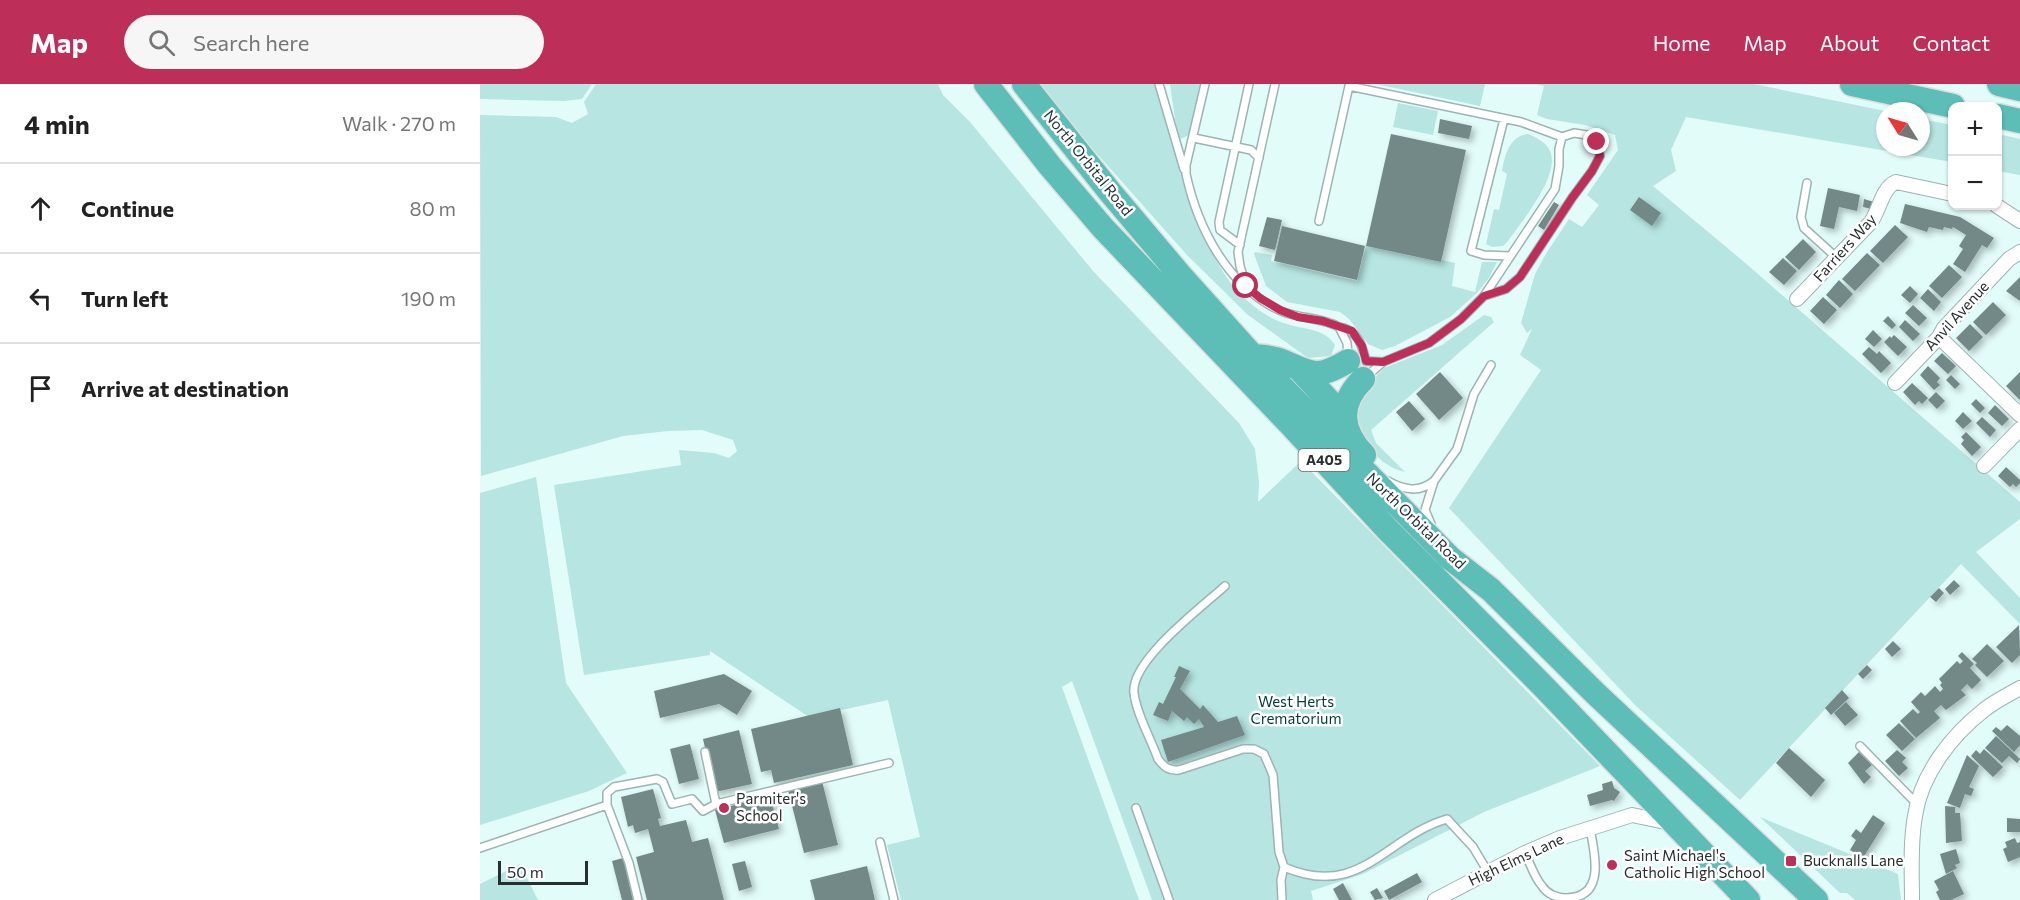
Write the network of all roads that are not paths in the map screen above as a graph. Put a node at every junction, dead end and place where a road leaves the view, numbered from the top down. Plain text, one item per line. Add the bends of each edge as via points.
1 (986, 84) edge
2 (1024, 84) edge
3 (1160, 84) edge
4 (1205, 84) edge
5 (1249, 84) edge
6 (1275, 84) edge
7 (1852, 84) edge
8 (1999, 84) edge
9 (2020, 89) edge
10 (1948, 105) edge
11 (2002, 117) edge
12 (1504, 119) junction
13 (2020, 121) edge
14 (1562, 137) junction
15 (1194, 138) junction
16 (1236, 146) junction
17 (1259, 158) junction
18 (1186, 174) junction
19 (1807, 183) dead end
20 (1948, 193) edge
21 (2002, 209) edge
22 (1319, 220) dead end
23 (2020, 221) edge
24 (1240, 246) junction
25 (2020, 252) edge
26 (1510, 256) junction
27 (1837, 258) junction
28 (1246, 286) junction
29 (1484, 296) junction
30 (1797, 299) dead end
31 (1339, 327) junction
32 (1939, 337) junction
33 (1253, 356) junction
34 (1383, 362) junction
35 (1491, 365) dead end
36 (1301, 371) junction
37 (1357, 372) junction
38 (1895, 382) dead end
39 (2020, 415) edge
40 (1345, 418) junction
41 (2020, 429) edge
42 (1984, 466) dead end
43 (1434, 481) junction
44 (1388, 482) junction
45 (1433, 528) junction
46 (1225, 585) dead end
47 (1491, 590) junction
48 (2020, 688) edge
49 (1860, 746) dead end
50 (705, 752) dead end
51 (889, 763) dead end
52 (1639, 786) junction
53 (716, 804) junction
54 (607, 805) junction
55 (1918, 805) junction
56 (1136, 808) dead end
57 (1632, 815) junction
58 (1675, 824) junction
59 (1590, 828) junction
60 (880, 842) dead end
61 (480, 848) edge
62 (1525, 853) junction
63 (1284, 867) junction
64 (1488, 872) junction
65 (638, 900) edge
66 (894, 900) edge
67 (1169, 900) edge
68 (1281, 900) edge
69 (1436, 900) edge
70 (1748, 900) edge
71 (1816, 900) edge
72 (1911, 900) edge

1 - 52 highway, North Orbital Road / A405 via 1103,228 1387,529
2 - 33 highway, North Orbital Road / A405 via 1110,192
3 - 18 lane
4 - 15 lane
5 - 16 lane
6 - 17 lane
7 - 10 highway
8 - 9 highway
11 - 13 highway
12 - 14 lane
12 - 22 lane via 1349,86
12 - 26 lane via 1471,251
14 - 26 lane via 1555,189
14 - 29 lane via 1574,133 1587,135 1597,142 1600,156 1520,277 1506,289
15 - 16 lane
15 - 18 lane
16 - 17 lane via 1251,150
16 - 24 lane via 1219,226
17 - 24 lane
18 - 28 lane via 1205,231 1222,262
19 - 27 lane via 1802,224
20 - 27 street, Farriers Way via 1896,182 1890,185 1872,222
21 - 23 street
24 - 28 lane via 1238,259
25 - 32 street, Anvil Avenue via 2009,259
26 - 29 lane
27 - 30 street, Farriers Way
28 - 31 lane via 1280,310
29 - 34 lane via 1429,343
31 - 37 lane
31 - 37 lane via 1357,337
32 - 38 street, Anvil Avenue
32 - 39 street
33 - 36 highway via 1280,360
33 - 47 highway, North Orbital Road / A405 via 1450,558
34 - 37 lane
34 - 37 lane
35 - 43 lane via 1474,394 1456,449
36 - 37 highway
36 - 40 highway
37 - 40 highway
40 - 44 highway, A405 via 1351,441
41 - 42 street
43 - 44 lane via 1416,489
43 - 45 lane via 1425,510
44 - 45 highway, A405
45 - 47 highway, A405
46 - 63 lane via 1144,662 1133,690 1158,759 1171,771 1243,748 1264,754 1273,775 1279,852
47 - 71 highway, North Orbital Road / A405 via 1612,710
48 - 55 street via 1985,709 1945,748
49 - 55 lane
50 - 53 lane
51 - 53 lane
52 - 57 street
52 - 58 highway, North Orbital Road / A405
53 - 54 lane via 703,811 692,799 672,804 663,782 657,779 614,788 608,793
54 - 61 lane
54 - 65 lane
55 - 72 street
56 - 67 lane
57 - 58 street, High Elms Lane
57 - 59 street, High Elms Lane
58 - 70 highway, North Orbital Road / A405
59 - 62 street, High Elms Lane
59 - 62 lane via 1596,876 1585,894 1561,898 1551,894 1542,886
60 - 66 lane
62 - 64 street, High Elms Lane
63 - 64 lane via 1311,877 1328,878 1356,871 1432,823 1447,819 1473,847
63 - 68 lane
64 - 69 street, High Elms Lane

